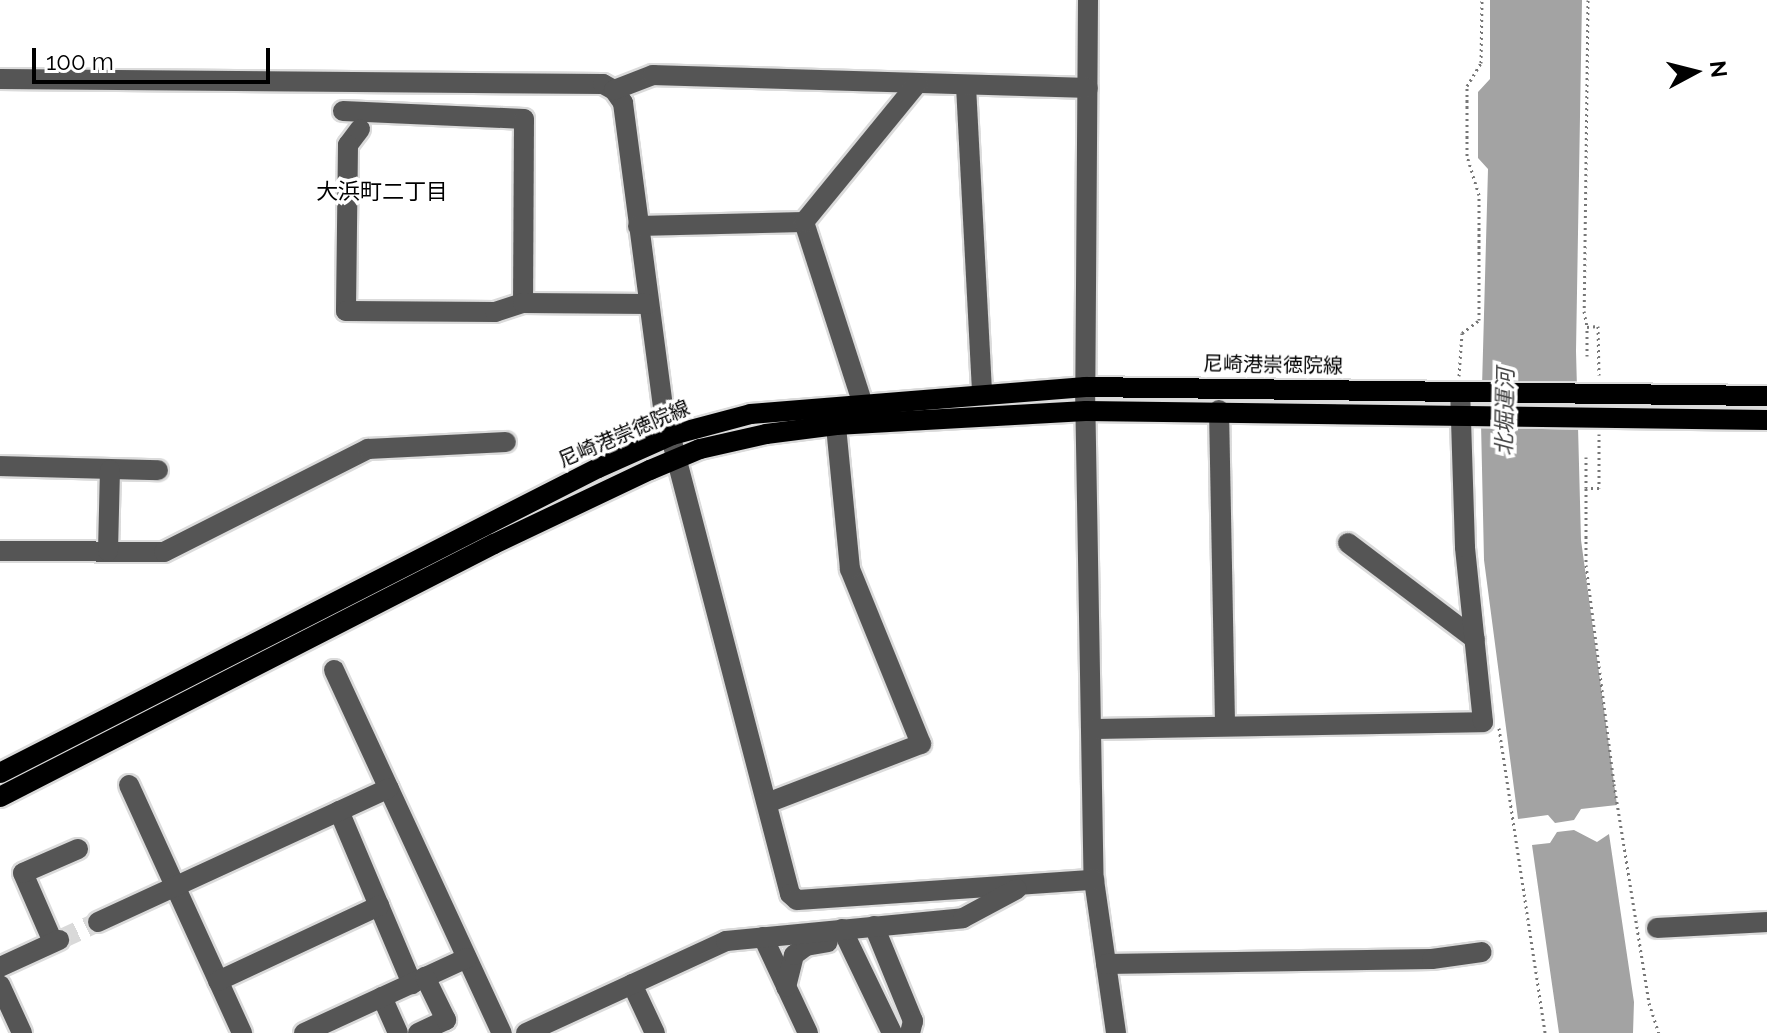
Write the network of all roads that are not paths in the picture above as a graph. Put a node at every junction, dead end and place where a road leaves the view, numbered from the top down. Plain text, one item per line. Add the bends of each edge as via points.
1 (1088, 0) edge
2 (0, 79) edge
3 (917, 84) junction
4 (966, 86) junction
5 (1088, 88) junction
6 (614, 90) junction
7 (343, 111) dead end
8 (360, 129) dead end
9 (804, 222) junction
10 (638, 226) junction
11 (523, 303) junction
12 (648, 304) junction
13 (1085, 387) junction
14 (1468, 392) junction
15 (982, 393) junction
16 (1767, 396) edge
17 (862, 402) junction
18 (1219, 410) junction
19 (1086, 411) junction
20 (1467, 417) junction
21 (1767, 420) edge
22 (836, 425) junction
23 (672, 435) junction
24 (506, 442) dead end
25 (678, 457) junction
26 (0, 466) edge
27 (110, 470) junction
28 (158, 470) dead end
29 (1348, 543) dead end
30 (0, 551) edge
31 (108, 551) junction
32 (1475, 639) junction
33 (334, 670) dead end
34 (1225, 725) junction
35 (1091, 729) junction
36 (0, 773) edge
37 (129, 785) dead end
38 (389, 788) junction
39 (0, 797) edge
40 (767, 803) junction
41 (339, 811) junction
42 (78, 849) dead end
43 (1094, 880) junction
44 (1041, 882) junction
45 (175, 886) junction
46 (379, 906) junction
47 (98, 922) tunnel mouth
48 (1767, 922) edge
49 (874, 926) junction
50 (1657, 928) dead end
51 (842, 929) junction
52 (763, 937) junction
53 (1482, 952) dead end
54 (854, 955) junction
55 (467, 958) junction
56 (2, 961) edge
57 (1106, 964) junction
58 (418, 980) junction
59 (218, 981) junction
60 (632, 984) junction
61 (0, 985) edge
62 (786, 987) junction
63 (382, 997) junction
64 (340, 1026) edge
65 (22, 1033) edge
66 (242, 1033) edge
67 (304, 1033) edge
68 (398, 1033) edge
69 (418, 1033) edge
70 (502, 1033) edge
71 (526, 1033) edge
72 (655, 1033) edge
73 (808, 1033) edge
74 (892, 1033) edge
75 (910, 1033) edge
76 (1116, 1033) edge

1 - 5 street
2 - 6 street via 603,84
3 - 4 street
3 - 6 street via 653,75
3 - 9 street
4 - 5 street
4 - 15 street
5 - 13 street
6 - 10 street via 623,103
7 - 11 street via 516,114 524,119
8 - 11 street via 348,145 346,311 495,312
9 - 10 street
9 - 17 street
10 - 12 street
11 - 12 street
12 - 23 street
13 - 14 main road, 尼崎港崇徳院線
13 - 15 main road, 尼崎港崇徳院線
13 - 19 street
14 - 16 main road, 尼崎港崇徳院線 via 1592,386
14 - 20 street
15 - 17 main road, 尼崎港崇徳院線
17 - 23 main road, 尼崎港崇徳院線 via 751,414
18 - 19 main road
18 - 20 main road
18 - 34 street
19 - 22 main road
19 - 35 street
20 - 21 main road
20 - 32 street
22 - 25 main road via 766,434
22 - 40 street via 850,569 921,744
23 - 25 street
23 - 36 main road, 尼崎港崇徳院線 via 553,490
24 - 31 street via 368,449 164,552
25 - 39 main road via 494,544
25 - 40 street
26 - 27 street
27 - 28 street
27 - 31 street
29 - 32 street
30 - 31 street
32 - 34 street via 1483,722
33 - 38 street
34 - 35 street
35 - 43 street
37 - 45 street
38 - 41 street
38 - 55 street
40 - 44 street via 790,894 797,900
41 - 45 street
41 - 46 street
42 - 56 street via 23,873 56,941
43 - 44 street
43 - 57 street
44 - 49 street via 1007,892 963,918
45 - 47 street
45 - 59 street
46 - 58 street
46 - 59 street
48 - 50 street
49 - 51 street
49 - 75 street via 913,1021
51 - 52 street
51 - 54 street
52 - 60 street via 726,941
52 - 62 street
53 - 57 street via 1432,959
54 - 62 street via 832,942 806,946 786,971
54 - 74 street
55 - 58 street
55 - 70 street
57 - 76 street
58 - 63 street
58 - 69 street via 446,1020
59 - 66 street
60 - 71 street
60 - 72 street
61 - 65 street
62 - 73 street
63 - 64 street
63 - 68 street
64 - 67 street

